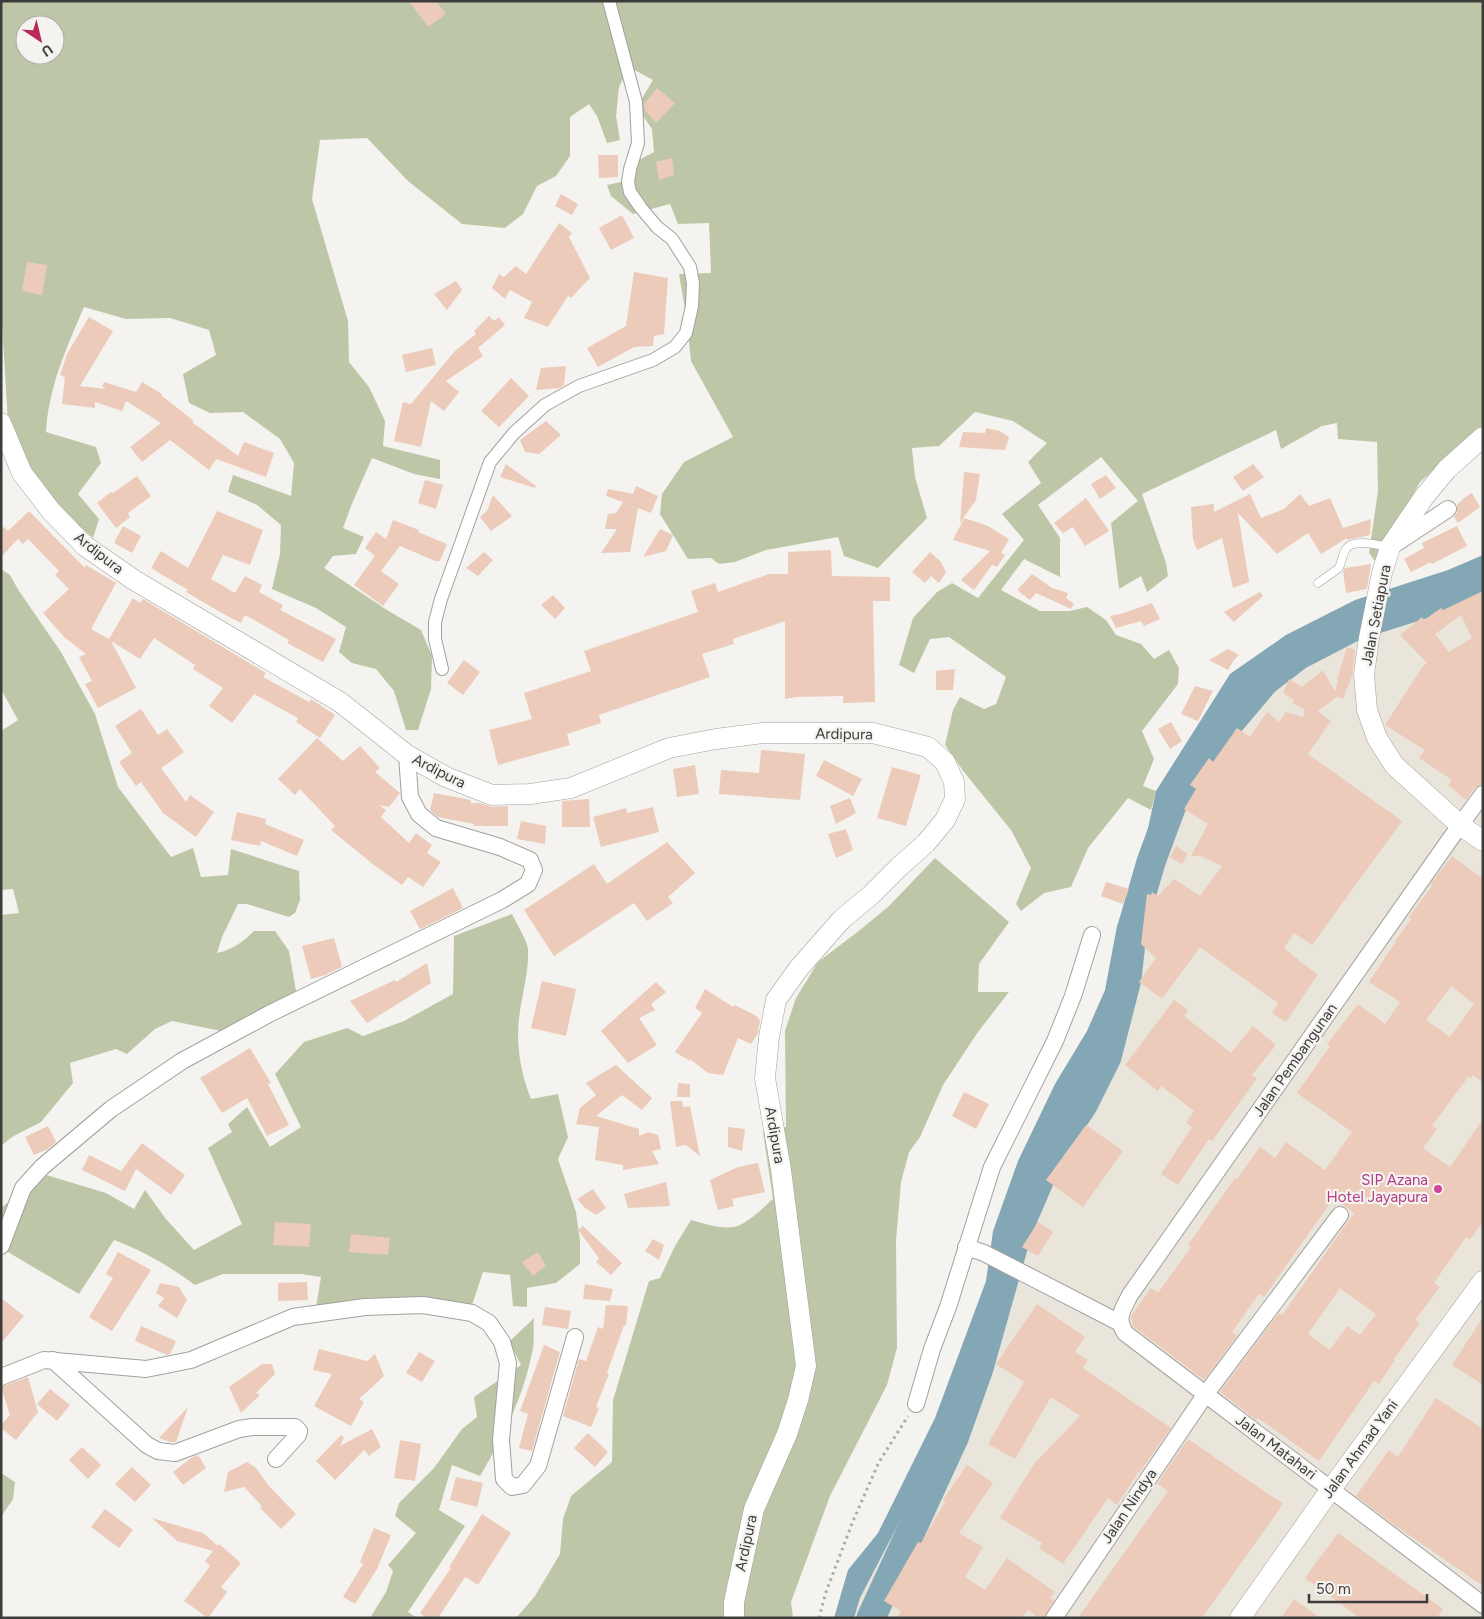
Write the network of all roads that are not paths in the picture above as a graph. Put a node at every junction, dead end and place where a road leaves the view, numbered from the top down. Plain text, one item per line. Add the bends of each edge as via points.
1 (609, 1) edge
2 (1, 423) edge
3 (1483, 436) edge
4 (1448, 509) dead end
5 (1390, 547) junction
6 (1318, 582) dead end
7 (442, 669) dead end
8 (407, 754) junction
9 (1483, 794) edge
10 (1460, 824) junction
11 (1483, 842) edge
12 (1092, 935) dead end
13 (1340, 1215) dead end
14 (1, 1246) edge
15 (966, 1248) junction
16 (1483, 1281) edge
17 (1120, 1323) junction
18 (575, 1337) dead end
19 (53, 1360) junction
20 (1, 1377) edge
21 (1205, 1394) junction
22 (916, 1404) road end
23 (276, 1459) dead end
24 (1331, 1489) junction
25 (1483, 1605) edge
26 (734, 1618) edge
27 (1054, 1618) edge
28 (1240, 1618) edge

1 - 7 street via 636,102 638,143 630,169 630,192 672,239 690,267 692,306 686,333 675,347 653,360 579,386 545,405 514,433 490,462 440,599 435,639
2 - 8 street, Ardipura via 22,473 85,546 134,580 340,702
3 - 5 street, Jalan Setiapura via 1447,469
4 - 5 street
5 - 6 lane via 1349,544 1339,568
5 - 10 street, Jalan Setiapura via 1369,638 1364,674 1367,710 1377,738 1394,765
8 - 14 street via 410,798 419,814 436,828 500,846 530,860 534,870 528,884 190,1056 111,1109 42,1167 23,1188
8 - 26 street, Ardipura via 446,777 492,795 530,794 571,788 669,748 716,739 763,734 873,733 928,747 945,762 954,782 955,799 945,820 926,844 842,919 776,1000 764,1078 781,1170 806,1366 787,1434 754,1509 734,1602
9 - 10 street, Jalan Pembangunan
10 - 11 street, Jalan Setiapura
10 - 17 street, Jalan Pembangunan via 1130,1295 1121,1312
12 - 15 street via 1073,996 1054,1041 992,1166
13 - 21 street, Jalan Nindya
15 - 17 street via 984,1253
15 - 22 street
16 - 24 street, Jalan Ahmad Yani
17 - 21 street, Jalan Matahari via 1125,1333
18 - 19 street via 538,1466 523,1485 512,1487 504,1479 501,1440 508,1363 502,1342 489,1323 472,1312 423,1305 365,1307 293,1317 191,1360 146,1369
19 - 20 street via 35,1363
19 - 23 street via 158,1451 176,1453 252,1426 295,1427 298,1435
21 - 24 street, Jalan Matahari
21 - 27 street, Jalan Nindya
24 - 25 street, Jalan Matahari
24 - 28 street, Jalan Ahmad Yani

